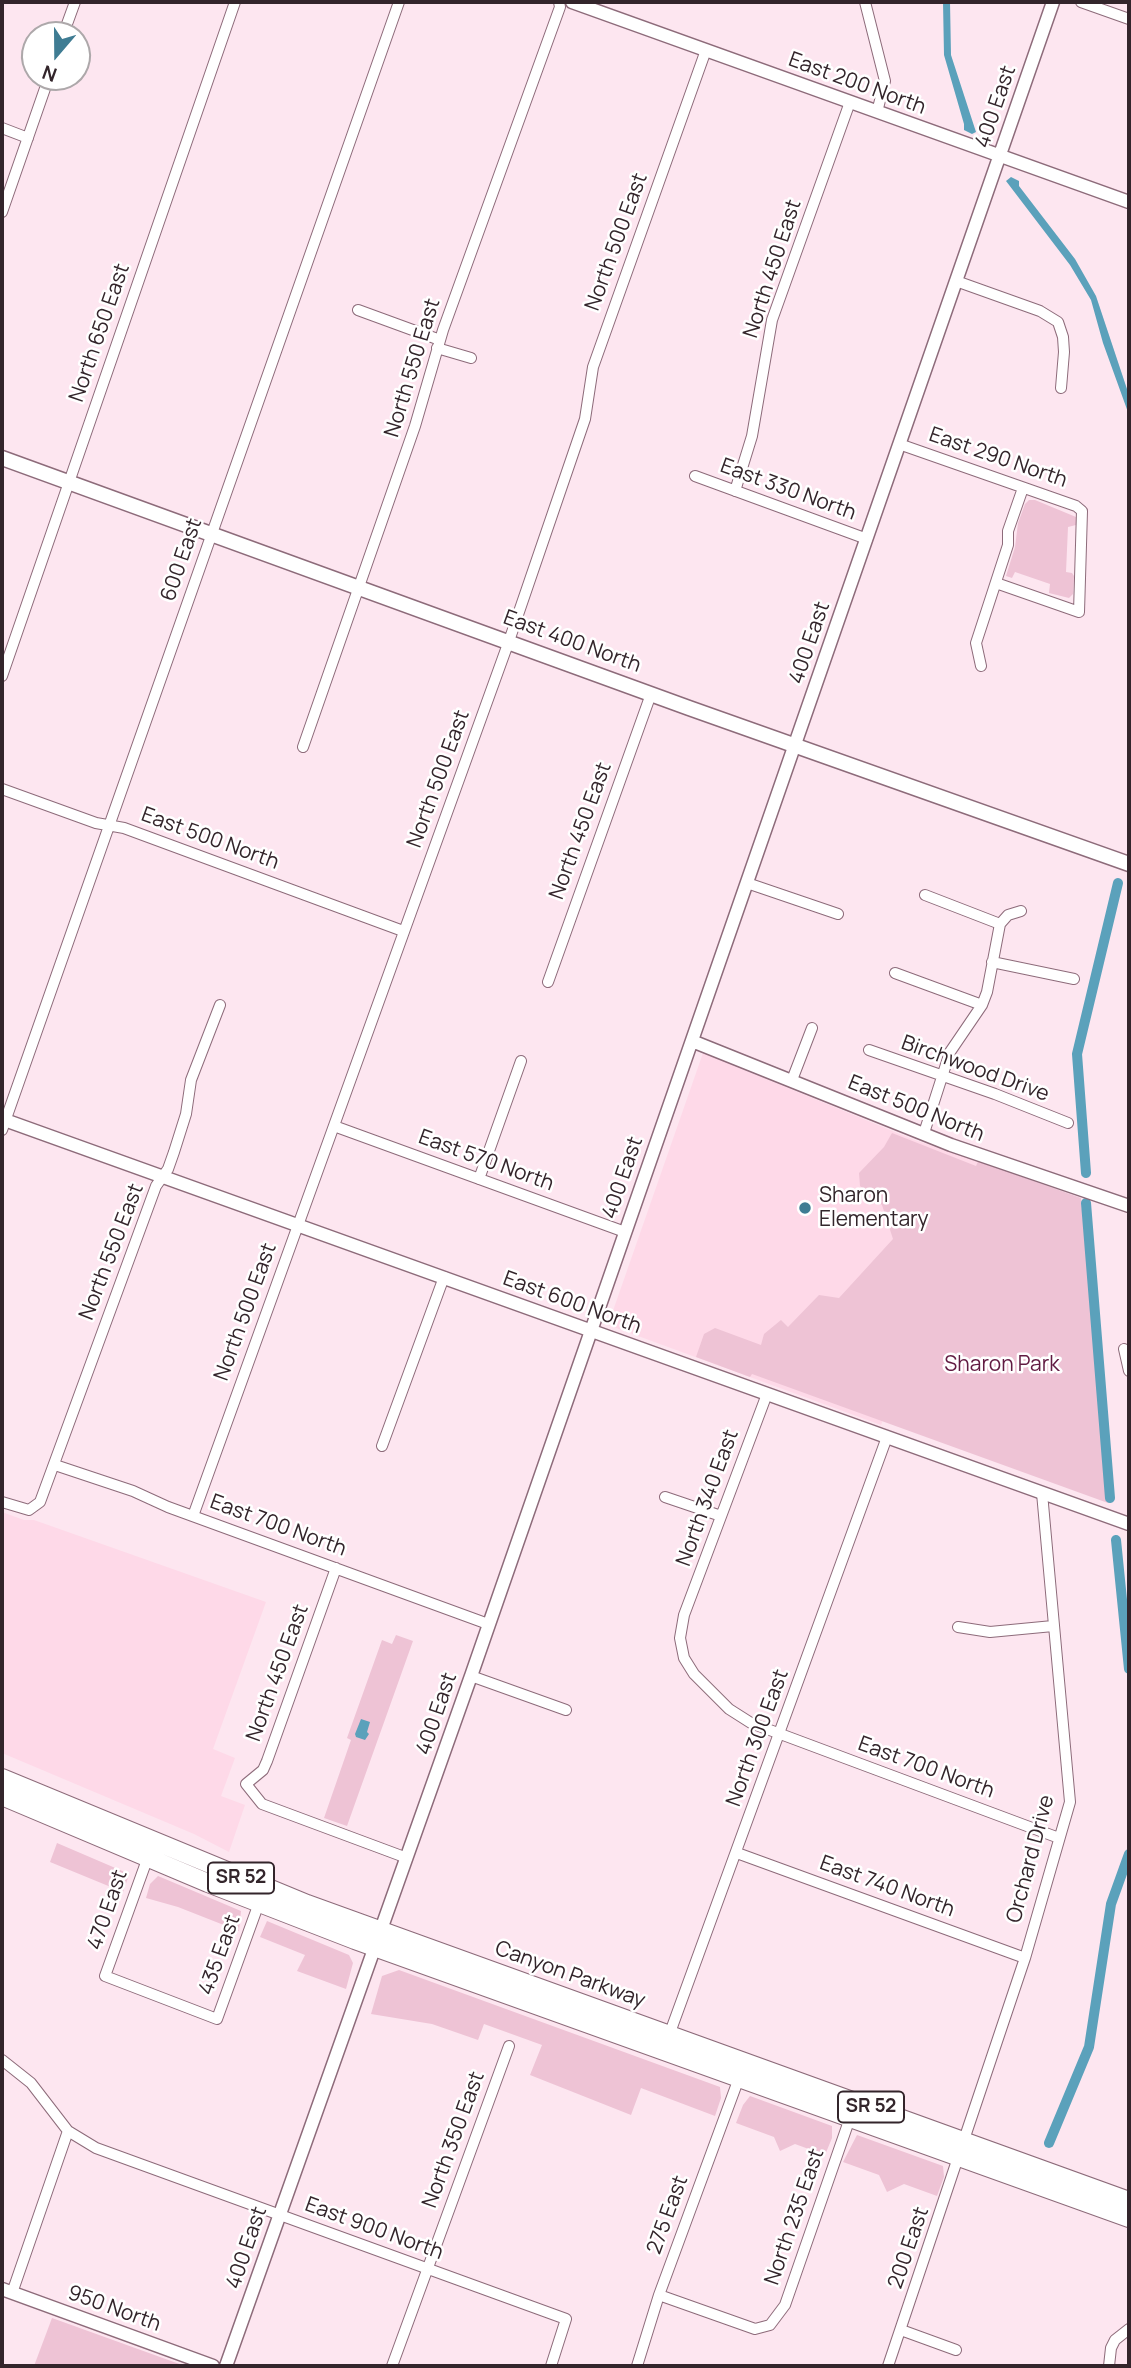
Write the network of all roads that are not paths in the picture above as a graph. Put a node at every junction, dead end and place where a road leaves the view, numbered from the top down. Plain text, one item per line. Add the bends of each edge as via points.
1 (75, 2) edge
2 (235, 2) edge
3 (399, 2) edge
4 (559, 2) edge
5 (572, 2) edge
6 (865, 2) edge
7 (1053, 2) edge
8 (1080, 2) edge
9 (1129, 19) edge
10 (68, 21) edge
11 (706, 50) junction
12 (44, 91) edge
13 (850, 102) junction
14 (877, 112) junction
15 (2, 128) edge
16 (28, 138) junction
17 (999, 156) junction
18 (1129, 202) edge
19 (2, 212) edge
20 (956, 281) junction
21 (358, 310) dead end
22 (439, 344) junction
23 (471, 358) dead end
24 (1061, 388) dead end
25 (900, 444) junction
26 (2, 458) edge
27 (695, 476) dead end
28 (68, 482) junction
29 (1023, 488) junction
30 (735, 491) junction
31 (212, 533) junction
32 (867, 539) junction
33 (996, 583) junction
34 (359, 587) junction
35 (509, 641) junction
36 (981, 667) dead end
37 (2, 676) edge
38 (651, 694) junction
39 (796, 744) junction
40 (303, 747) dead end
41 (2, 789) edge
42 (110, 825) junction
43 (1129, 864) edge
44 (747, 883) junction
45 (925, 895) dead end
46 (1021, 911) dead end
47 (838, 914) dead end
48 (1000, 923) junction
49 (403, 931) junction
50 (992, 962) junction
51 (895, 973) dead end
52 (1074, 979) dead end
53 (548, 982) dead end
54 (982, 1005) junction
55 (220, 1006) dead end
56 (811, 1028) dead end
57 (692, 1041) junction
58 (869, 1050) dead end
59 (521, 1061) dead end
60 (942, 1076) junction
61 (792, 1080) junction
62 (3, 1123) edge
63 (1068, 1123) dead end
64 (334, 1126) junction
65 (923, 1133) junction
66 (162, 1177) junction
67 (479, 1179) junction
68 (1129, 1206) edge
69 (298, 1225) junction
70 (625, 1232) junction
71 (444, 1278) junction
72 (591, 1330) junction
73 (1124, 1349) dead end
74 (1129, 1371) edge
75 (767, 1394) junction
76 (887, 1437) junction
77 (382, 1446) dead end
78 (54, 1465) junction
79 (1042, 1493) junction
80 (665, 1497) dead end
81 (2, 1503) edge
82 (193, 1517) junction
83 (721, 1517) junction
84 (1129, 1524) edge
85 (336, 1568) junction
86 (488, 1623) junction
87 (1053, 1626) junction
88 (958, 1627) dead end
89 (471, 1676) junction
90 (566, 1710) dead end
91 (780, 1735) junction
92 (2, 1778) edge
93 (2, 1796) edge
94 (1059, 1838) junction
95 (737, 1853) junction
96 (148, 1857) junction
97 (407, 1858) junction
98 (258, 1903) junction
99 (379, 1939) junction
100 (1025, 1958) junction
101 (217, 2019) joint
102 (666, 2043) junction
103 (509, 2046) dead end
104 (2, 2060) edge
105 (739, 2078) junction
106 (850, 2118) junction
107 (68, 2131) junction
108 (961, 2149) junction
109 (1129, 2201) edge
110 (279, 2215) junction
111 (1129, 2218) edge
112 (428, 2269) junction
113 (5, 2292) edge
114 (659, 2295) junction
115 (1129, 2329) edge
116 (901, 2330) junction
117 (956, 2350) dead end
118 (213, 2366) edge
119 (226, 2366) edge
120 (392, 2366) edge
121 (551, 2366) edge
122 (637, 2366) edge
123 (888, 2366) edge
124 (1109, 2366) edge

1 - 10 street
2 - 28 street, North 650 East
3 - 31 street, 600 East
4 - 22 street, North 550 East
5 - 11 street, East 200 North
6 - 14 street via 885,80
7 - 17 street, 400 East
8 - 9 street
11 - 13 street, East 200 North
11 - 35 street, North 500 East via 593,367 585,419
12 - 16 street
13 - 14 street, East 200 North
13 - 30 street, North 450 East via 772,320 752,436
14 - 17 street, East 200 North
15 - 16 street
16 - 19 street
17 - 18 street, East 200 North
17 - 20 street, 400 East
20 - 24 street via 1058,322 1064,352
20 - 25 street, 400 East
21 - 22 street
22 - 23 street
22 - 34 street, North 550 East
25 - 29 street, East 290 North
25 - 32 street, 400 East
26 - 28 main road, East 400 North
27 - 30 street, East 330 North
28 - 31 main road, East 400 North
28 - 37 street, North 650 East
29 - 33 street
29 - 33 street, East 290 North via 1082,511 1079,612
30 - 32 street, East 330 North
31 - 34 main road, East 400 North
31 - 42 street, 600 East
32 - 39 street, 400 East
33 - 36 street via 976,643
34 - 35 main road, East 400 North
34 - 40 street, North 550 East
35 - 38 main road, East 400 North
35 - 49 street, North 500 East
38 - 39 main road, East 400 North
38 - 53 street, North 450 East
39 - 43 main road, East 400 North
39 - 44 street, 400 East
41 - 42 street, East 500 North
42 - 49 street, East 500 North
42 - 62 street, 600 East
44 - 47 street
44 - 57 street, 400 East
45 - 48 street
46 - 48 street
48 - 50 street
49 - 64 street, North 500 East
50 - 52 street
50 - 54 street
51 - 54 street
54 - 60 street via 954,1043
55 - 66 street, North 550 East via 191,1080 182,1131
56 - 61 street
57 - 61 street, East 500 North
57 - 70 street, 400 East
58 - 60 street, Birchwood Drive
59 - 67 street
60 - 63 street, Birchwood Drive
60 - 65 street
61 - 65 street, East 500 North
62 - 66 street, East 600 North
64 - 67 street, East 570 North
64 - 69 street, North 500 East
65 - 68 street, East 500 North
66 - 69 street, East 600 North
66 - 78 street, North 550 East
67 - 70 street, East 570 North
69 - 71 street, East 600 North
69 - 82 street, North 500 East
70 - 72 street, 400 East
71 - 72 street, East 600 North
71 - 77 street
72 - 75 street, East 600 North
72 - 86 street, 400 East
73 - 74 street
75 - 76 street, East 600 North
75 - 83 street, North 340 East
76 - 79 street, East 600 North
76 - 91 street, North 300 East
78 - 81 street, North 550 East via 34,1509
78 - 82 street, East 700 North
79 - 84 street, East 600 North
79 - 87 street, Orchard Drive
80 - 83 street
82 - 85 street, East 700 North
83 - 91 street, North 340 East via 684,1615 680,1638 684,1658 729,1709
85 - 86 street, East 700 North
85 - 97 street, North 450 East via 267,1761 247,1784 262,1804
86 - 89 street, 400 East
87 - 88 street via 990,1632
87 - 94 street, Orchard Drive via 1070,1789
89 - 90 street
89 - 97 street, 400 East
91 - 94 street, East 700 North
91 - 95 street, North 300 East
92 - 99 highway, Canyon Parkway / SR 52
93 - 96 highway, Canyon Parkway / SR 52
94 - 100 street, Orchard Drive
95 - 100 street, East 740 North
95 - 102 street, North 300 East
96 - 98 highway, Canyon Parkway / SR 52
96 - 101 street, 470 East via 106,1976
97 - 99 street, 400 East
98 - 99 highway, Canyon Parkway / SR 52
98 - 101 street, 435 East
99 - 102 highway, Canyon Parkway / SR 52
99 - 110 street, 400 East
100 - 108 street, Orchard Drive
102 - 105 highway, Canyon Parkway / SR 52
102 - 108 highway, Canyon Parkway / SR 52
103 - 112 street, North 350 East
104 - 107 street, East 900 North via 31,2083
105 - 106 highway, Canyon Parkway / SR 52
105 - 114 street, 275 East
106 - 108 highway, Canyon Parkway / SR 52
106 - 114 street, North 235 East via 785,2305 770,2325 755,2329
107 - 110 street, East 900 North via 96,2148
107 - 113 street
108 - 109 highway, Canyon Parkway / SR 52
108 - 111 highway, Canyon Parkway / SR 52
108 - 116 street, 200 East
110 - 112 street, East 900 North
110 - 119 street, 400 East
112 - 120 street, North 350 East
112 - 121 street, East 900 North via 566,2319
113 - 118 street, 950 North
114 - 122 street, 275 East
115 - 124 street via 1115,2340
116 - 117 street
116 - 123 street, 200 East

